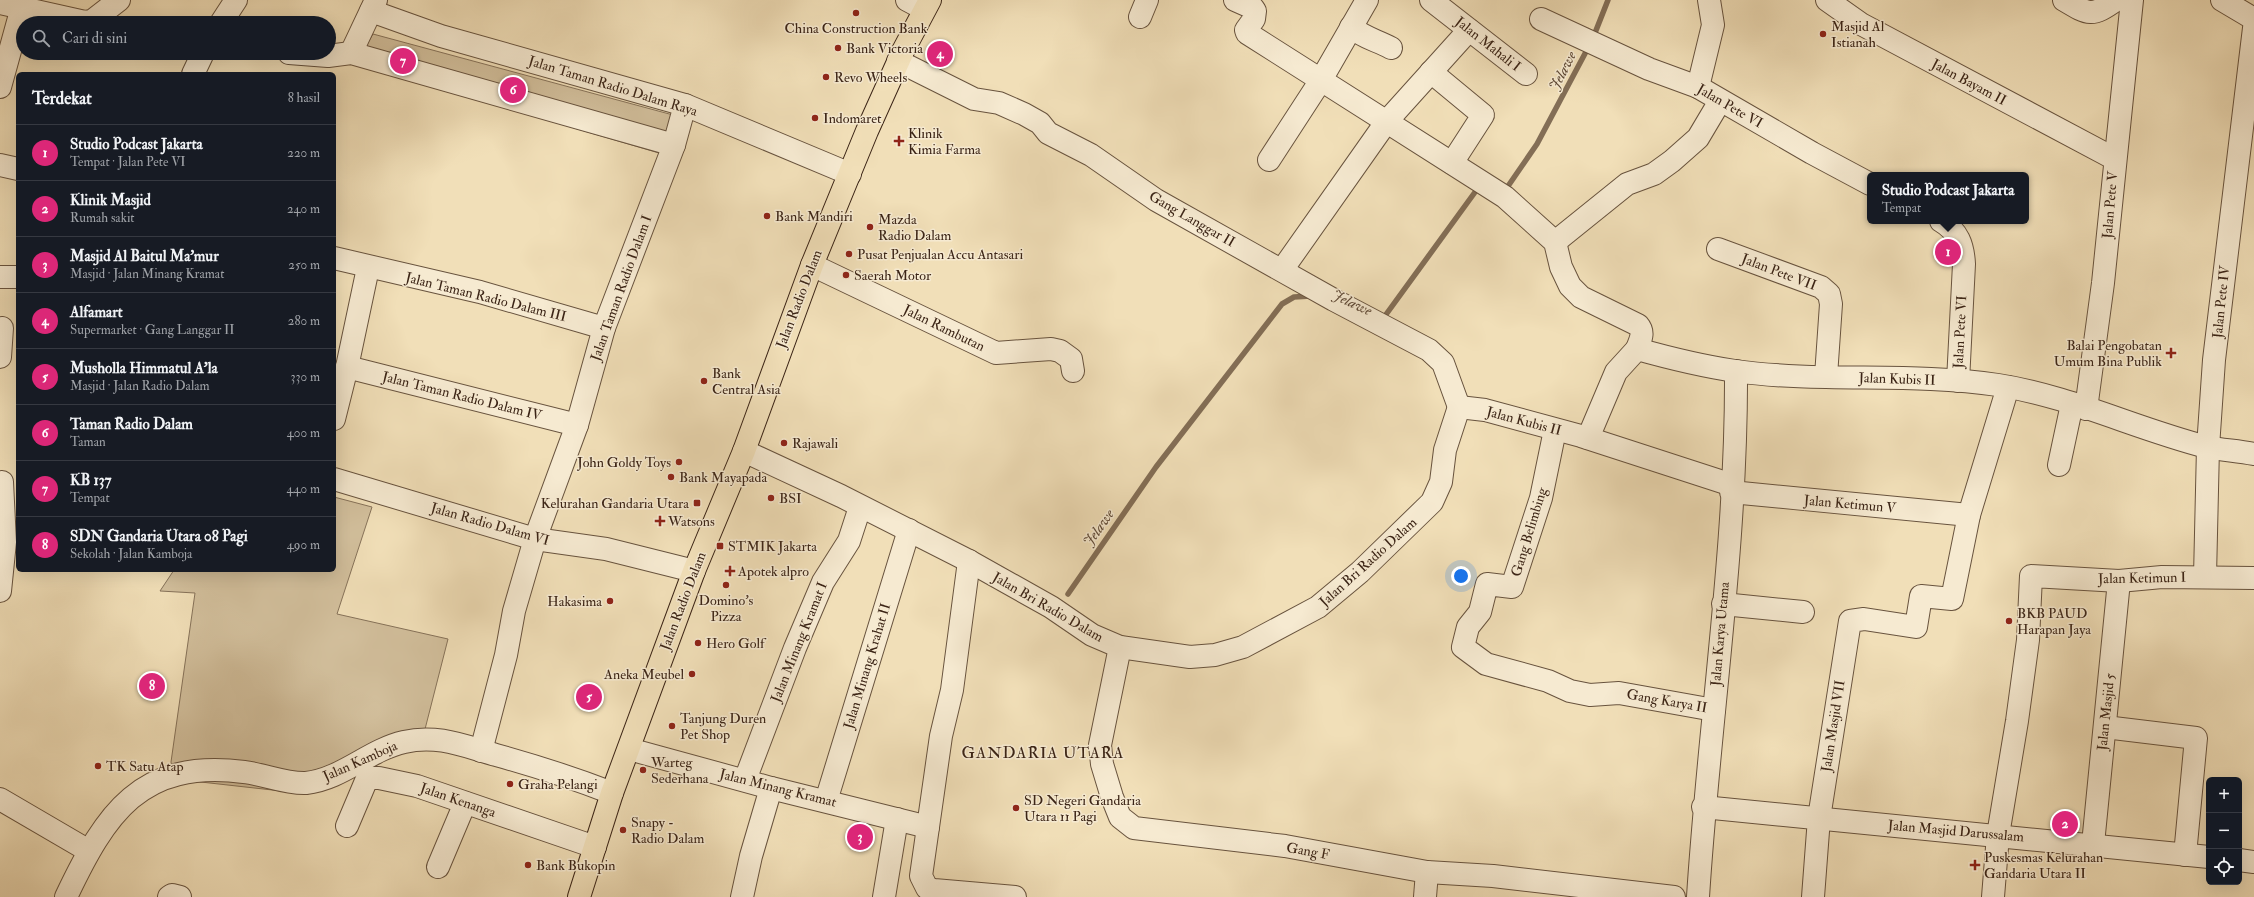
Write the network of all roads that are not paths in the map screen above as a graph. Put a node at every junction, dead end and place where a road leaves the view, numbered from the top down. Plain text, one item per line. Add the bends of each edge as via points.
1 (119, 0) edge
2 (236, 0) edge
3 (1235, 0) edge
4 (1367, 0) edge
5 (1430, 0) edge
6 (1709, 0) edge
7 (1827, 0) edge
8 (2064, 0) edge
9 (2132, 0) edge
10 (2222, 0) edge
11 (0, 3) edge
12 (920, 3) edge
13 (23, 4) edge
14 (374, 5) edge
15 (2107, 6) edge
16 (20, 16) edge
17 (64, 16) edge
18 (98, 16) edge
19 (226, 16) edge
20 (1541, 18) dead end
21 (2254, 19) edge
22 (1351, 27) junction
23 (2254, 28) edge
24 (16, 29) edge
25 (1469, 30) junction
26 (1391, 48) dead end
27 (351, 53) junction
28 (336, 55) edge
29 (200, 60) edge
30 (898, 61) junction
31 (194, 72) edge
32 (1431, 72) junction
33 (1526, 74) dead end
34 (1321, 80) junction
35 (0, 87) edge
36 (1698, 87) junction
37 (1720, 101) junction
38 (685, 105) junction
39 (1387, 121) junction
40 (674, 145) junction
41 (2115, 159) junction
42 (1270, 160) dead end
43 (1452, 163) junction
44 (0, 165) edge
45 (16, 169) edge
46 (850, 174) junction
47 (1867, 182) edge
48 (1944, 224) edge
49 (1554, 242) junction
50 (1718, 249) dead end
51 (336, 259) edge
52 (812, 265) junction
53 (368, 268) junction
54 (1282, 270) junction
55 (0, 277) edge
56 (16, 277) edge
57 (2, 328) dead end
58 (604, 328) junction
59 (1637, 349) junction
60 (0, 358) edge
61 (347, 367) junction
62 (1074, 371) dead end
63 (1736, 371) junction
64 (1826, 376) junction
65 (1958, 380) junction
66 (2008, 387) junction
67 (2079, 406) junction
68 (1459, 407) junction
69 (336, 411) edge
70 (577, 425) junction
71 (1555, 430) junction
72 (1585, 438) junction
73 (2209, 440) junction
74 (744, 451) junction
75 (2254, 454) edge
76 (2059, 465) dead end
77 (336, 480) edge
78 (7, 482) edge
79 (1731, 488) junction
80 (860, 507) junction
81 (1969, 515) junction
82 (909, 530) junction
83 (536, 539) junction
84 (969, 561) junction
85 (694, 572) junction
86 (2205, 577) junction
87 (2254, 578) edge
88 (2119, 581) junction
89 (0, 591) edge
90 (1723, 604) junction
91 (1803, 612) dead end
92 (1120, 647) junction
93 (1463, 647) joint
94 (1714, 710) junction
95 (2105, 727) junction
96 (628, 749) junction
97 (481, 751) junction
98 (745, 780) junction
99 (772, 788) junction
100 (612, 793) junction
101 (0, 799) edge
102 (826, 801) junction
103 (465, 803) junction
104 (1704, 807) junction
105 (1819, 818) junction
106 (897, 819) junction
107 (347, 826) dead end
108 (928, 827) junction
109 (1998, 835) junction
110 (2092, 844) junction
111 (596, 848) junction
112 (88, 851) junction
113 (2185, 854) junction
114 (2206, 857) edge
115 (2242, 860) edge
116 (2254, 862) edge
117 (438, 867) dead end
118 (1427, 872) junction
119 (66, 897) edge
120 (579, 897) edge
121 (742, 897) edge
122 (884, 897) edge
123 (1016, 897) edge
124 (1425, 897) edge
125 (1674, 897) edge
126 (1698, 897) edge
127 (1813, 897) edge
128 (1993, 897) edge

1 - 18 street
2 - 19 street
3 - 34 street via 1256,11 1246,30 1247,33
4 - 22 street
5 - 25 street, Jalan Mahali I
6 - 36 street via 1713,25
7 - 41 street, Jalan Bayam II via 1861,24
8 - 15 street via 2084,12
9 - 41 street, Jalan Pete V
10 - 21 street
11 - 13 street
12 - 30 main road, Jalan Radio Dalam
13 - 16 street
13 - 17 street
14 - 27 street, Jalan Taman Radio Dalam Raya
14 - 38 street, Jalan Taman Radio Dalam Raya via 441,36
20 - 36 street, Jalan Pete VI via 1649,70
22 - 26 street via 1365,38
22 - 34 street
23 - 73 street, Jalan Pete IV via 2214,360
24 - 35 street
25 - 32 street
25 - 33 street, Jalan Mahali I
27 - 28 street
27 - 40 street
29 - 31 street
30 - 46 main road, Jalan Radio Dalam
30 - 54 street, Gang Langgar II via 974,99 999,103 1024,114 1040,123 1048,133 1091,155 1156,200
32 - 39 street
32 - 43 street via 1483,115
34 - 39 street
34 - 42 street
36 - 37 street, Jalan Pete VI
37 - 47 street, Jalan Pete VI
37 - 49 street via 1698,138 1672,161 1654,174 1627,184
38 - 40 street, Jalan Taman Radio Dalam I
38 - 46 street, Jalan Taman Radio Dalam Raya
39 - 43 street
39 - 54 street
40 - 58 street, Jalan Taman Radio Dalam I
41 - 67 street, Jalan Pete V via 2103,283
43 - 49 street via 1500,194
44 - 45 street
46 - 52 main road, Jalan Radio Dalam
48 - 65 street, Jalan Pete VI via 1956,234 1963,247
49 - 59 street via 1570,286 1582,297 1642,329
50 - 64 street, Jalan Pete VII via 1821,287 1829,294 1831,304
51 - 53 street, Jalan Taman Radio Dalam III
52 - 62 street, Jalan Rambutan via 996,353 1051,349 1060,351 1071,359
52 - 74 main road, Jalan Radio Dalam
53 - 58 street, Jalan Taman Radio Dalam III via 480,292
53 - 61 street
54 - 68 street, Gang Langgar II via 1429,350 1443,363
55 - 56 street
57 - 60 street
58 - 70 street, Jalan Taman Radio Dalam I
59 - 63 street, Jalan Kubis II via 1668,358
59 - 72 street via 1616,372
61 - 69 street
61 - 70 street, Jalan Taman Radio Dalam IV
63 - 64 street, Jalan Kubis II
63 - 79 street, Jalan Karya Utama via 1736,422
64 - 65 street, Jalan Kubis II
65 - 66 street, Jalan Kubis II
66 - 67 street, Jalan Kubis II via 2036,392
66 - 81 street
67 - 73 street, Jalan Kubis II
67 - 76 street, Jalan Pete V
68 - 71 street, Jalan Kubis II via 1485,410
68 - 92 street, Jalan Bri Radio Dalam via 1445,450 1441,482 1432,502 1360,572 1318,607 1243,647 1215,655 1190,657
70 - 83 street, Jalan Taman Radio Dalam I
71 - 72 street, Jalan Kubis II
71 - 93 street, Gang Belimbing via 1541,498 1512,587 1487,584 1480,612 1468,627
72 - 79 street, Jalan Kubis II
73 - 75 street, Jalan Kubis II
73 - 86 street, Jalan Pete IV
74 - 80 street, Jalan Bri Radio Dalam
74 - 85 main road, Jalan Radio Dalam
77 - 83 street, Jalan Radio Dalam VI
78 - 89 street
79 - 81 street, Jalan Ketimun V
79 - 90 street, Jalan Karya Utama
80 - 82 street, Jalan Bri Radio Dalam
80 - 98 street, Jalan Minang Kramat I via 849,540 823,582 795,648
81 - 105 street, Jalan Masjid VII via 1952,599 1921,596 1916,627 1864,619 1850,621
82 - 84 street, Jalan Bri Radio Dalam
82 - 102 street, Jalan Minang Krahat II
83 - 85 street, Jalan Radio Dalam VI via 606,549
83 - 97 street, Jalan Taman Radio Dalam I via 514,611 506,655
84 - 92 street, Jalan Bri Radio Dalam via 1051,607 1092,635
84 - 108 street via 952,690 941,736
85 - 96 main road, Jalan Radio Dalam
86 - 87 street, Jalan Ketimun I
86 - 88 street, Jalan Ketimun I
88 - 95 street, Jalan Masjid 5
88 - 109 street, Jalan Ketimun I via 2031,576 2028,640
90 - 91 street
90 - 94 street, Jalan Karya Utama
92 - 118 street, Gang F via 1100,745 1102,764 1117,810 1120,817 1134,828 1285,846
93 - 94 street, Gang Karya II via 1486,664 1548,681 1570,691 1590,695 1619,693
94 - 104 street, Jalan Karya Utama
95 - 110 street, Jalan Masjid 5
95 - 113 street via 2196,738
96 - 98 street, Jalan Minang Kramat
96 - 100 main road, Jalan Radio Dalam
97 - 100 street, Jalan Kamboja via 559,772
97 - 112 street, Jalan Kamboja via 448,740 428,738 402,742 328,778 304,783 245,772 214,770 174,774 144,787 122,804
98 - 99 street, Jalan Minang Kramat
99 - 102 street, Jalan Minang Kramat
99 - 121 street via 751,856
100 - 111 main road, Jalan Radio Dalam
101 - 112 street
102 - 106 street, Jalan Minang Kramat
103 - 107 street, Jalan Kenanga via 417,786 371,778 363,786
103 - 111 street, Jalan Kenanga
103 - 117 street
104 - 105 street, Jalan Masjid Darussalam
104 - 126 street, Jalan Karya Utama
105 - 109 street, Jalan Masjid Darussalam
105 - 127 street, Jalan Masjid VII
106 - 108 street, Jalan Minang Kramat
106 - 122 street
108 - 123 street via 921,876 927,888
109 - 110 street, Jalan Masjid Darussalam
109 - 128 street
110 - 113 street, Jalan Masjid Darussalam
111 - 120 main road, Jalan Radio Dalam
112 - 119 street, Jalan Kamboja
113 - 114 street, Jalan Masjid Darussalam
115 - 116 street
118 - 124 street
118 - 125 street, Gang F via 1493,876

